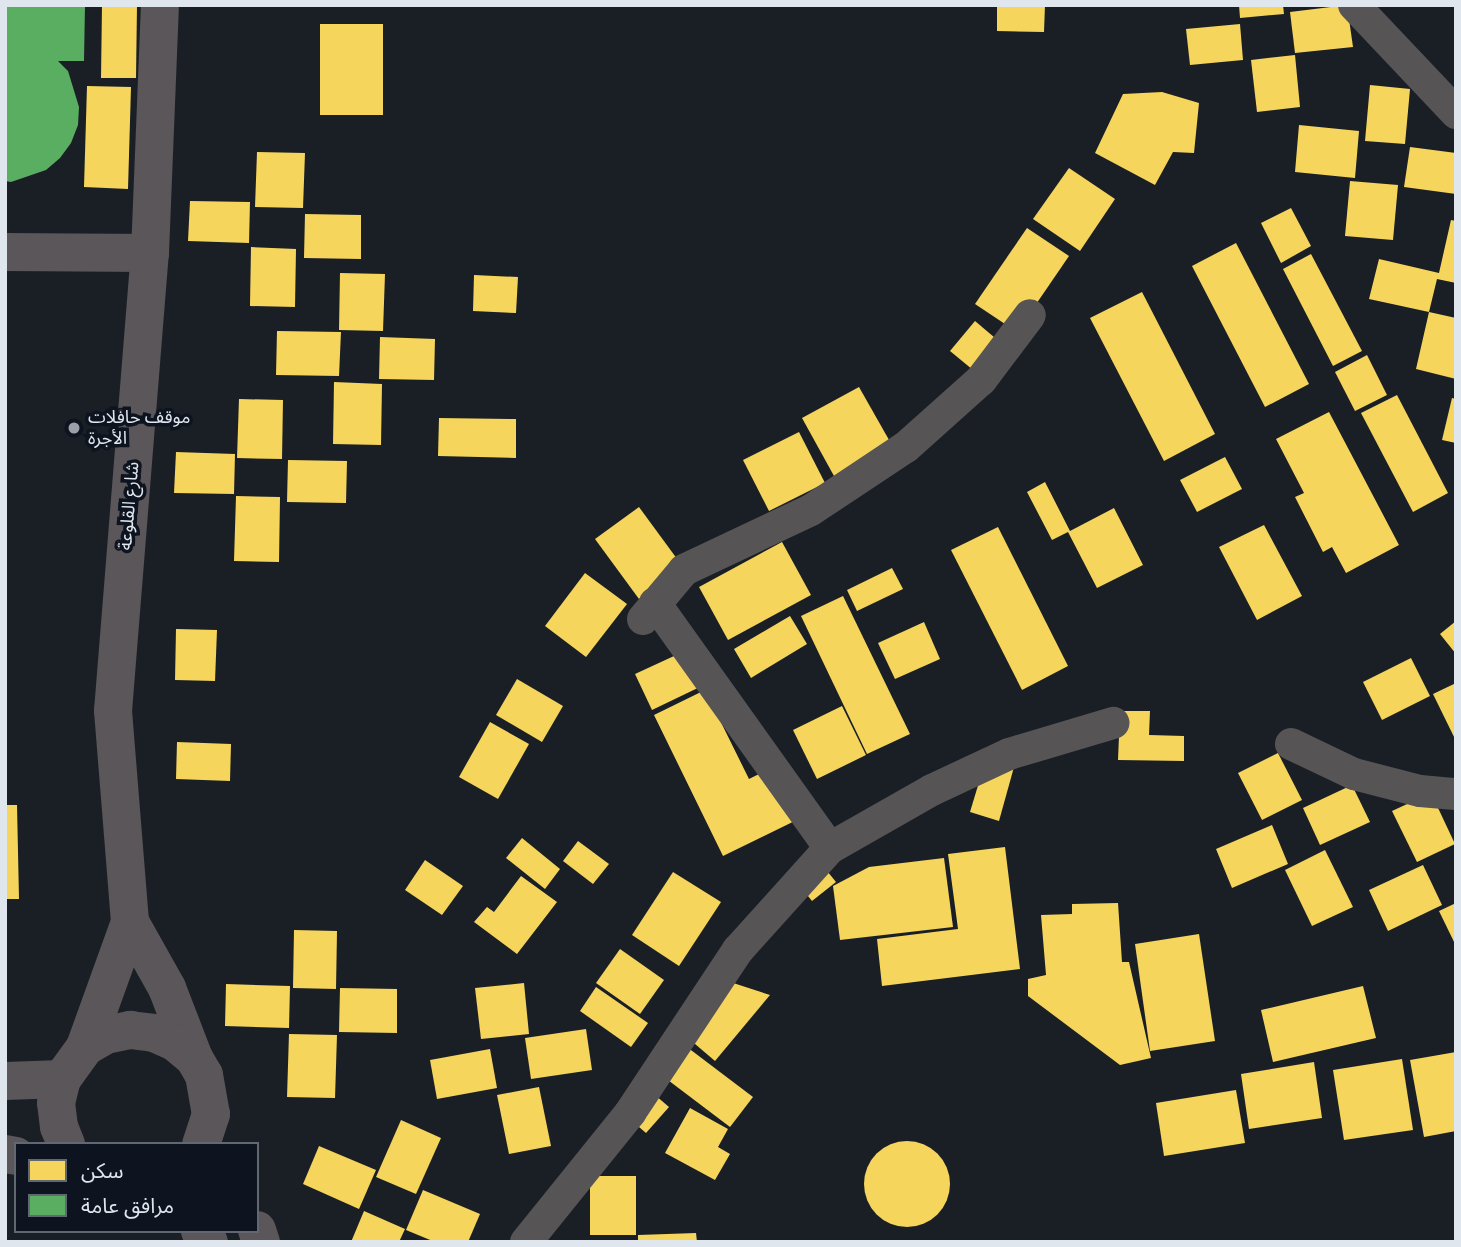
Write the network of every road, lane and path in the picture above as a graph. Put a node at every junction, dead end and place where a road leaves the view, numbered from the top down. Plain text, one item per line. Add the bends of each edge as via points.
1 (160, 5) edge
2 (1354, 5) edge
3 (1456, 113) edge
4 (5, 252) edge
5 (149, 253) junction
6 (1030, 316) dead end
7 (1113, 723) dead end
8 (1291, 744) dead end
9 (1456, 794) edge
10 (830, 848) junction
11 (130, 922) junction
12 (85, 1047) junction
13 (194, 1058) junction
14 (62, 1079) junction
15 (5, 1081) edge
16 (212, 1134) edge
17 (65, 1142) edge
18 (526, 1242) edge

1 - 5 main road, شارع القلوعة
2 - 3 street
4 - 5 main road
5 - 11 main road, شارع القلوعة via 113,711
6 - 10 street via 981,380 906,447 811,509 684,570 649,611
7 - 10 street via 1009,754 932,790
8 - 9 street via 1353,774 1420,791
10 - 18 street via 738,950 630,1113
11 - 12 main road
11 - 13 main road via 167,988
12 - 13 main road via 106,1035 142,1031 176,1042
12 - 14 main road
13 - 16 main road via 204,1075
14 - 15 main road
14 - 17 main road via 56,1103

